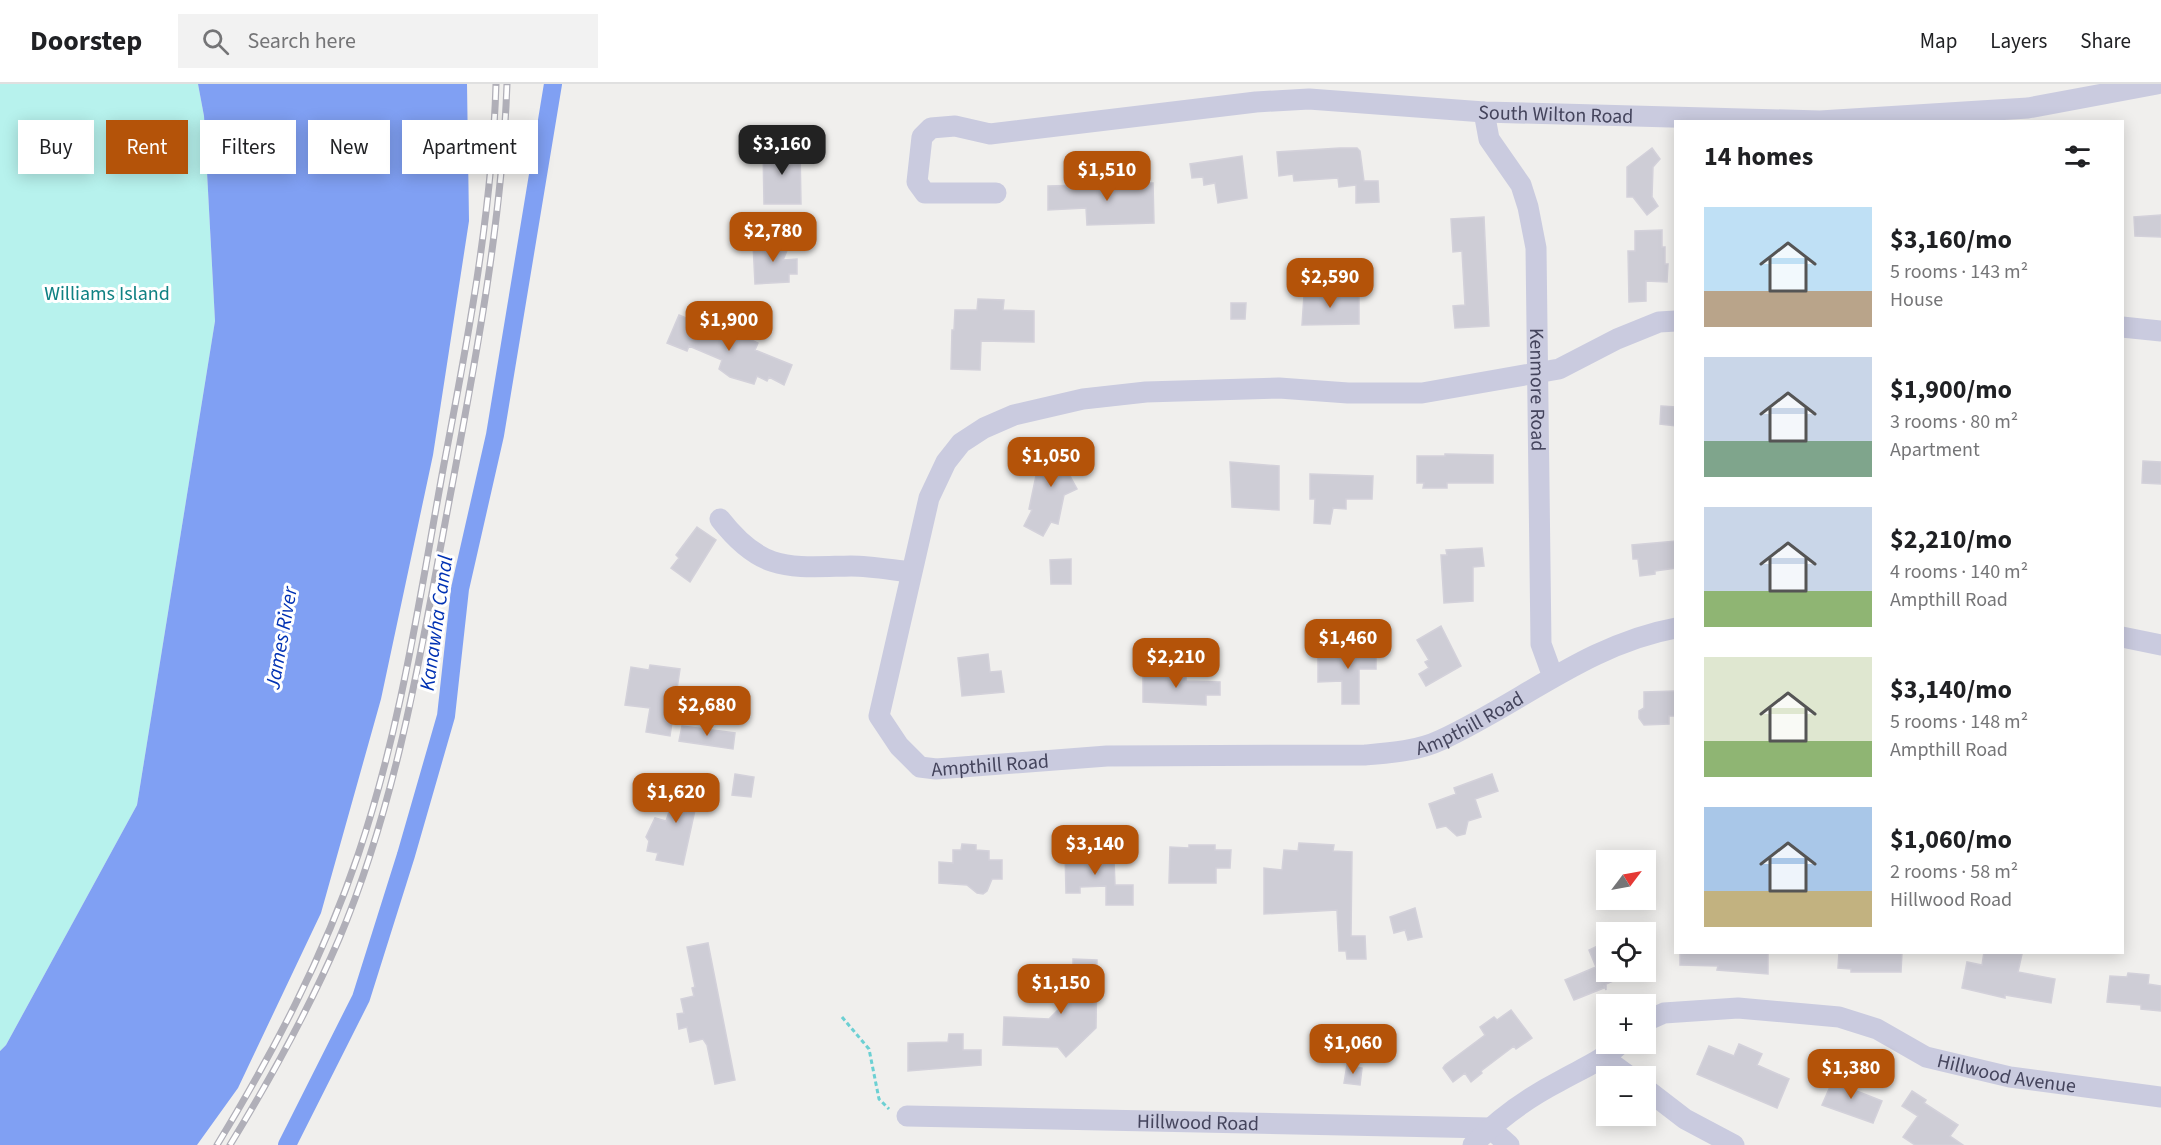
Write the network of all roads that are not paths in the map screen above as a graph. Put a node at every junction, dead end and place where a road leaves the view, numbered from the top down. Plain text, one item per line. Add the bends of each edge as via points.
1 (2157, 84) edge
2 (1484, 112) junction
3 (1753, 120) edge
4 (1850, 120) edge
5 (996, 193) dead end
6 (1674, 321) edge
7 (2124, 327) edge
8 (2161, 331) edge
9 (1539, 373) junction
10 (720, 519) dead end
11 (911, 572) junction
12 (1674, 628) edge
13 (2124, 637) edge
14 (2161, 645) edge
15 (1553, 677) junction
16 (1656, 1017) edge
17 (1607, 1054) edge
18 (1656, 1097) edge
19 (2161, 1097) edge
20 (908, 1116) road end
21 (1490, 1128) junction
22 (1473, 1145) edge
23 (1509, 1145) edge
24 (1734, 1145) edge

1 - 4 street, South Wilton Road via 2028,108
2 - 3 street, South Wilton Road
2 - 5 street, South Wilton Road via 1309,99 990,134 955,126 931,128 922,137 917,182 925,193
2 - 9 street, Kenmore Road via 1489,139 1521,185 1528,207 1536,248
6 - 9 street, Ampthill Road via 1659,322 1559,369
7 - 8 street
9 - 11 street, Ampthill Road via 1422,393 1279,388 1146,392 1083,399 1014,416 984,428 962,443 945,462 929,498
9 - 15 street, Kenmore Road via 1541,644
10 - 11 street via 748,550 768,561 787,566 853,566
11 - 15 street, Ampthill Road via 879,716 899,746 921,767 1107,756 1365,755 1403,751 1440,741
12 - 15 street, Ampthill Road via 1612,645
13 - 14 street
16 - 19 street, Hillwood Avenue via 1738,1008 1839,1017 1877,1029 1936,1059 2010,1077
17 - 21 street
18 - 24 street via 1685,1119
20 - 21 street, Hillwood Road
21 - 22 street
21 - 23 street

